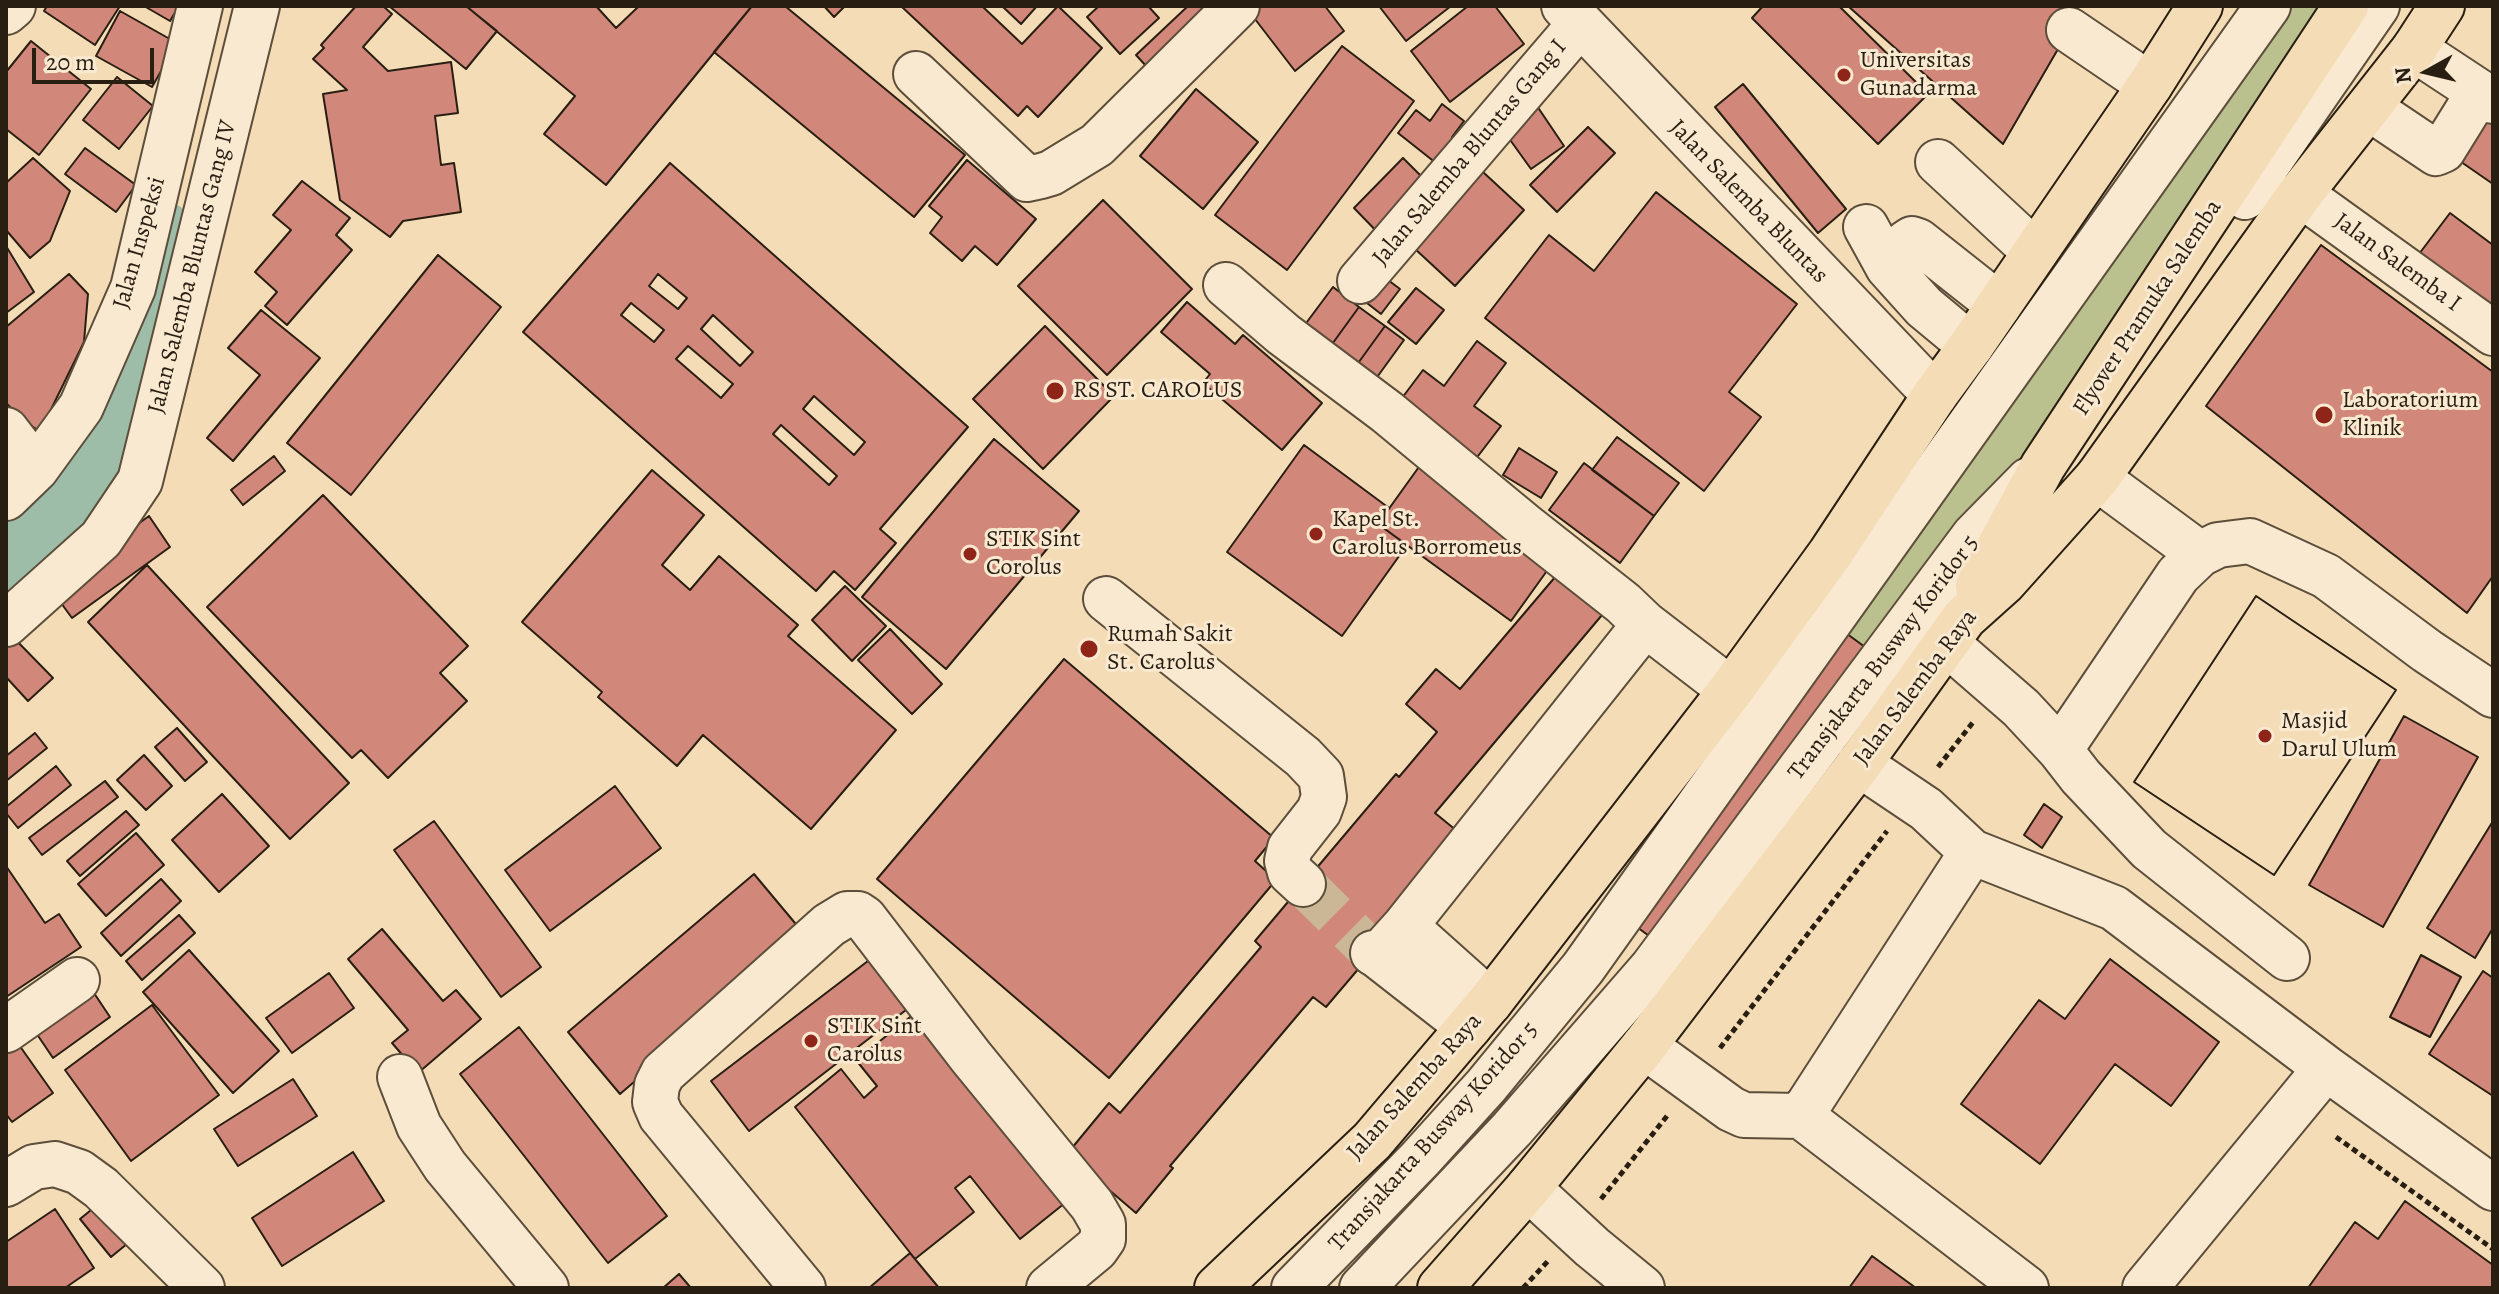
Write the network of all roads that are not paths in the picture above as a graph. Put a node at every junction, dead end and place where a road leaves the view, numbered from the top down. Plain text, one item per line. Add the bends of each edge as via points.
1 (13, 6) edge
2 (200, 6) edge
3 (257, 6) edge
4 (1237, 6) edge
5 (2200, 6) edge
6 (2268, 6) edge
7 (2346, 6) edge
8 (2377, 6) edge
9 (2442, 6) edge
10 (6, 12) edge
11 (1572, 15) edge
12 (2069, 30) dead end
13 (2414, 49) junction
14 (916, 74) dead end
15 (2150, 85) junction
16 (2486, 96) edge
17 (2369, 108) junction
18 (1938, 162) dead end
19 (2300, 194) junction
20 (1866, 227) dead end
21 (2035, 252) junction
22 (1888, 267) junction
23 (1360, 281) dead end
24 (1226, 285) dead end
25 (1999, 305) junction
26 (2493, 333) edge
27 (1971, 346) junction
28 (1935, 395) junction
29 (6, 430) edge
30 (2043, 466) junction
31 (2097, 478) junction
32 (21, 483) edge
33 (2200, 554) junction
34 (1106, 599) dead end
35 (6, 624) edge
36 (1645, 624) junction
37 (1954, 630) junction
38 (1731, 690) junction
39 (2493, 695) edge
40 (2060, 750) junction
41 (1859, 764) junction
42 (1972, 852) junction
43 (1303, 884) tunnel mouth
44 (2287, 958) dead end
45 (77, 980) dead end
46 (1480, 1015) junction
47 (6, 1030) edge
48 (1644, 1046) junction
49 (2326, 1068) junction
50 (400, 1077) dead end
51 (1801, 1116) junction
52 (6, 1184) edge
53 (1528, 1188) junction
54 (2493, 1188) edge
55 (202, 1288) edge
56 (546, 1288) edge
57 (803, 1288) edge
58 (1049, 1288) edge
59 (1217, 1288) edge
60 (1294, 1288) edge
61 (1362, 1288) edge
62 (1440, 1288) edge
63 (1642, 1288) edge
64 (2026, 1288) edge
65 (2145, 1288) edge

1 - 10 street
2 - 32 street, Jalan Inspeksi via 133,288 81,407
3 - 35 street, Jalan Salemba Bluntas Gang IV via 140,481 101,539
4 - 14 street via 1097,145 1051,173 1027,179
5 - 15 main road, Jalan Salemba Raya
6 - 60 street, Transjakarta Busway Koridor 5 via 1583,968 1430,1149
7 - 30 main road, Flyover Pramuka Salemba
8 - 30 street, Transjakarta Busway Koridor 5 via 2101,404
9 - 13 main road, Jalan Salemba Raya
11 - 23 street, Jalan Salemba Bluntas Gang I
11 - 28 street, Jalan Salemba Bluntas
12 - 15 street
13 - 16 street
13 - 17 main road, Jalan Salemba Raya
15 - 21 main road, Jalan Salemba Raya
16 - 17 street via 2436,153
17 - 19 main road, Jalan Salemba Raya
18 - 21 street
19 - 26 street, Jalan Salemba I
19 - 31 main road, Jalan Salemba Raya
20 - 22 street
21 - 25 main road, Jalan Salemba Raya
22 - 25 street via 1906,243 1918,241
22 - 27 street via 1924,307
24 - 36 street
25 - 27 main road, Jalan Salemba Raya
27 - 28 main road, Jalan Salemba Raya
28 - 38 main road, Jalan Salemba Raya via 1830,554
29 - 32 street
30 - 37 main road, Flyover Pramuka Salemba
30 - 61 street, Transjakarta Busway Koridor 5 via 1974,536 1652,968 1512,1129
31 - 33 street
31 - 37 main road, Jalan Salemba Raya
33 - 39 street via 2218,545 2250,541 2326,576
33 - 40 street via 2178,575
34 - 43 street via 1321,776 1324,797 1319,811 1290,848 1287,861
36 - 38 street
36 - 46 street via 1385,945
37 - 40 street via 1999,689
37 - 41 main road, Jalan Salemba Raya
38 - 46 main road, Jalan Salemba Raya
40 - 44 street via 2149,849
41 - 42 street via 1926,809
41 - 48 main road, Jalan Salemba Raya
42 - 49 street via 2114,908
42 - 51 street
45 - 47 street
46 - 59 main road, Jalan Salemba Raya via 1372,1141
48 - 51 street via 1744,1115
48 - 53 main road, Jalan Salemba Raya
49 - 54 street
49 - 65 street
50 - 56 street via 419,1126 445,1166
51 - 64 street
52 - 55 street via 34,1167 55,1164 79,1172
53 - 62 main road, Jalan Salemba Raya
53 - 63 street
57 - 58 street via 661,1116 655,1102 657,1085 663,1073 829,925 858,914 1103,1224 1103,1239 1096,1249

